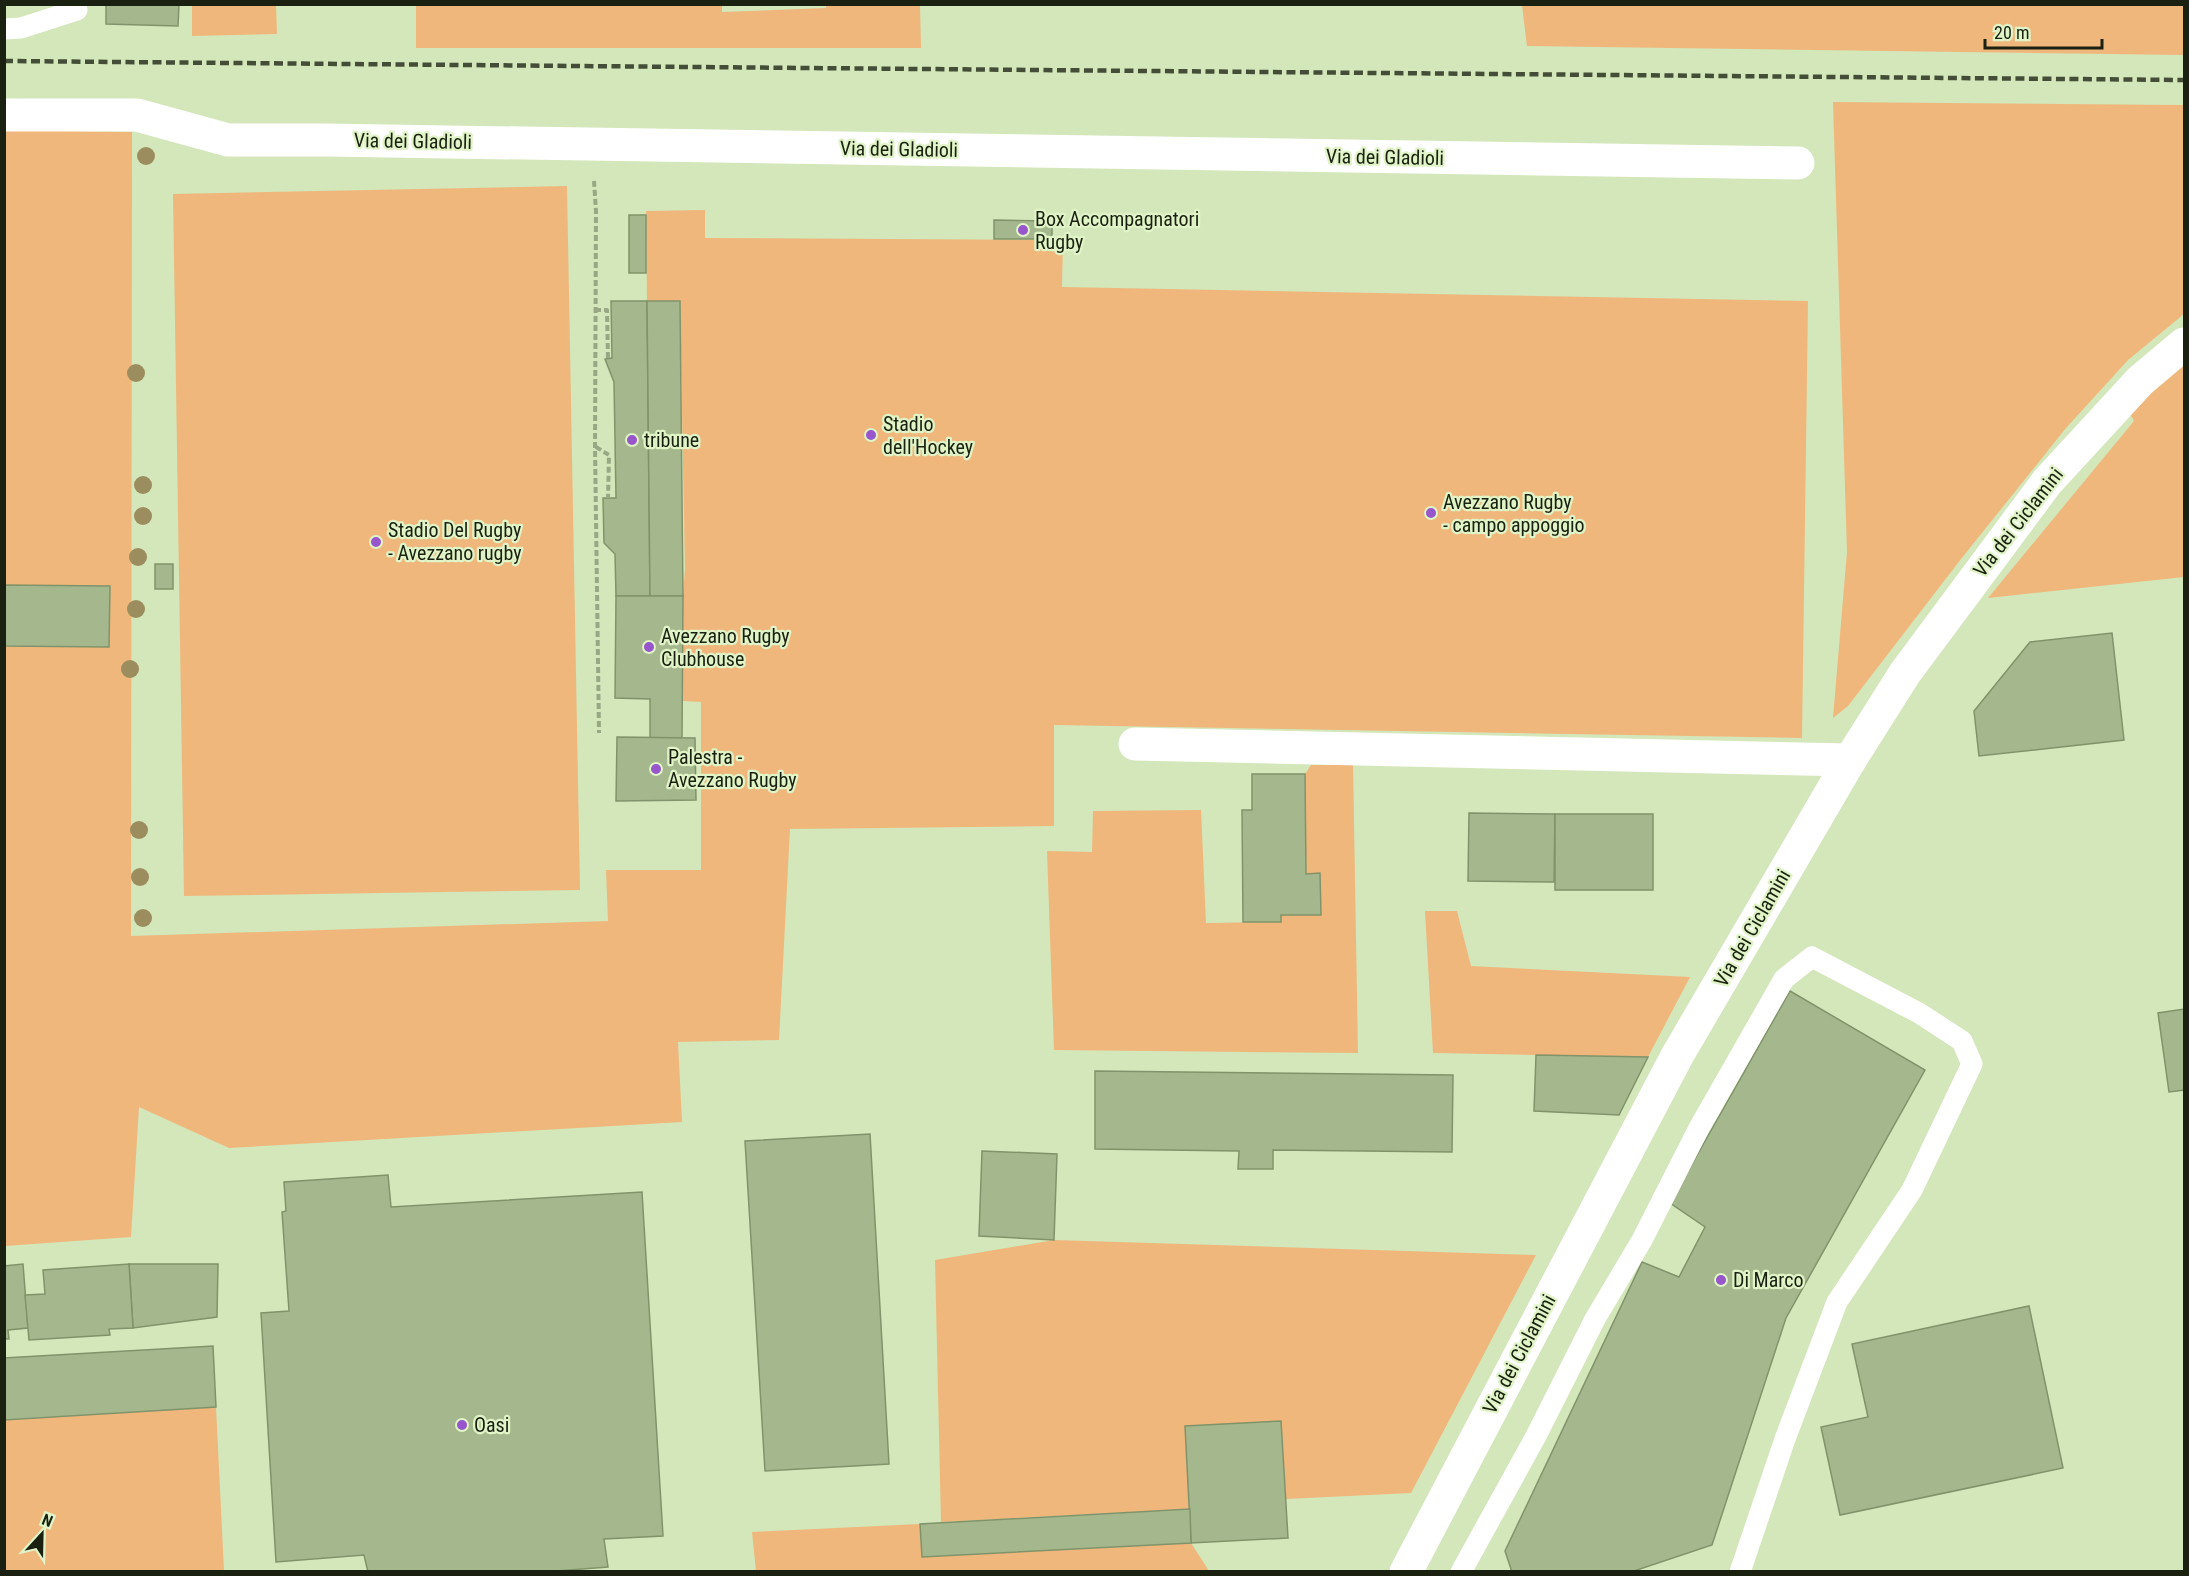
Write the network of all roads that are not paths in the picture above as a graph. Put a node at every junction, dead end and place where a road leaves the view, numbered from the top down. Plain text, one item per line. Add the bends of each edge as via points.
1 (77, 10) dead end
2 (4, 29) edge
3 (4, 115) edge
4 (1798, 164) dead end
5 (2184, 344) edge
6 (1136, 744) dead end
7 (1850, 760) junction
8 (1406, 1572) edge
9 (1461, 1572) edge
10 (1740, 1572) edge

1 - 2 lane via 21,28
3 - 4 street, Via dei Gladioli via 136,115 228,140
5 - 7 street, Via dei Ciclamini via 2140,381 2047,482 1905,673
6 - 7 street
7 - 8 street, Via dei Ciclamini via 1677,1056
9 - 10 lane via 1595,1319 1784,979 1812,957 1962,1041 1972,1064 1912,1190 1837,1302

